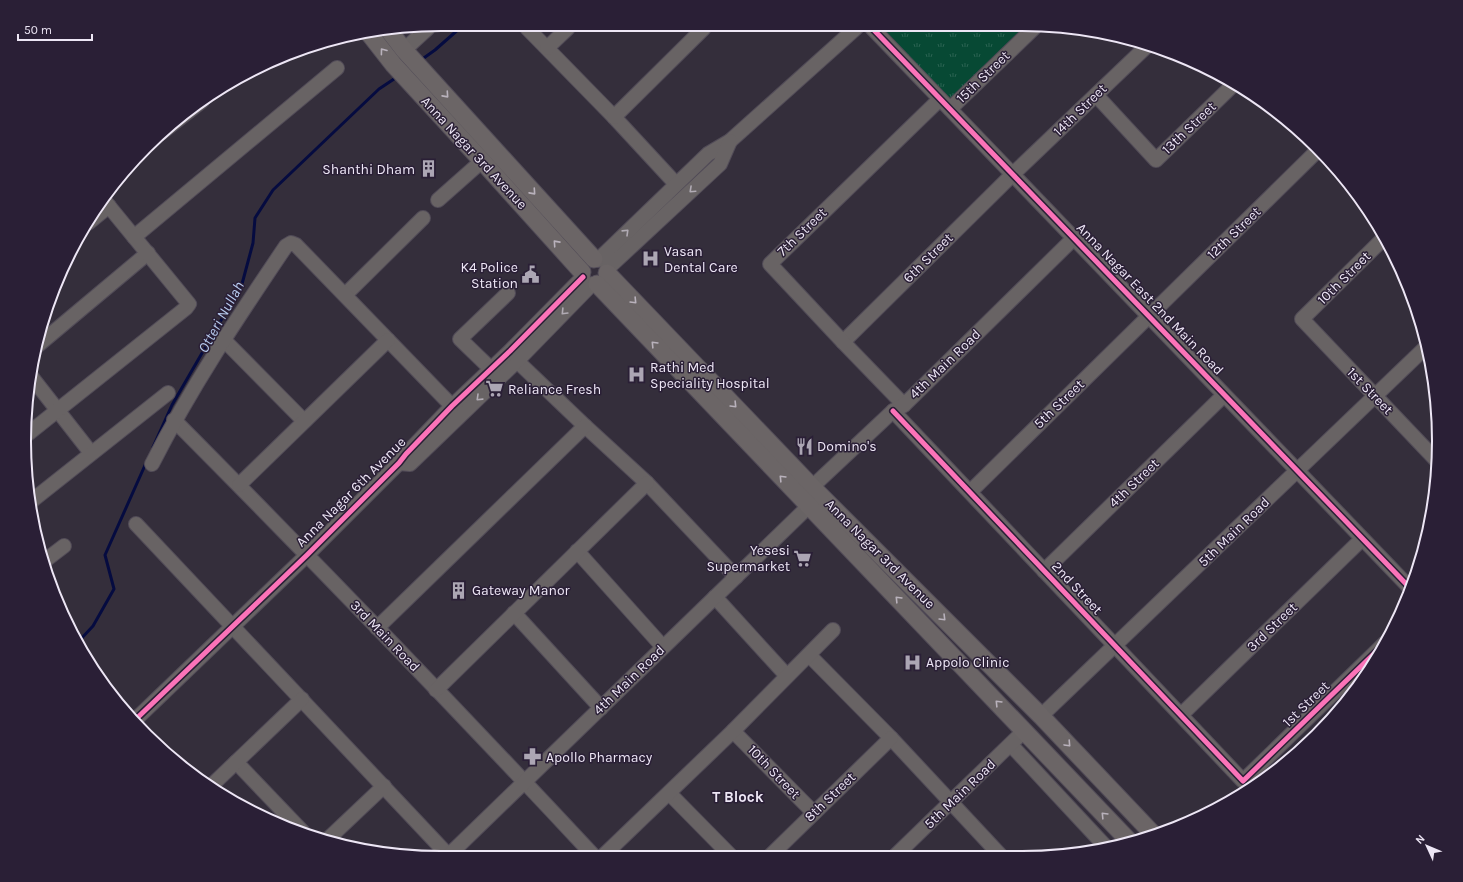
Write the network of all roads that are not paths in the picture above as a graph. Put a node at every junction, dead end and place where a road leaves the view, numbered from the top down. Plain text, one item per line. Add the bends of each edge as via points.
1 (530, 31) edge
2 (565, 31) edge
3 (701, 31) edge
4 (853, 31) edge
5 (875, 31) edge
6 (1031, 31) edge
7 (426, 32) edge
8 (393, 34) edge
9 (372, 37) edge
10 (547, 48) junction
11 (1142, 49) edge
12 (413, 58) junction
13 (337, 68) dead end
14 (1230, 88) edge
15 (1096, 95) junction
16 (940, 99) junction
17 (950, 109) junction
18 (614, 117) junction
19 (730, 141) junction
20 (1314, 154) edge
21 (482, 161) junction
22 (1013, 174) junction
23 (676, 184) junction
24 (438, 200) dead end
25 (107, 204) edge
26 (423, 218) dead end
27 (134, 237) junction
28 (1074, 238) junction
29 (1380, 242) edge
30 (148, 254) junction
31 (595, 272) junction
32 (508, 293) dead end
33 (345, 296) junction
34 (1149, 316) junction
35 (1302, 319) joint
36 (223, 339) junction
37 (44, 340) edge
38 (388, 340) junction
39 (842, 342) junction
40 (1422, 351) edge
41 (517, 361) junction
42 (492, 369) junction
43 (36, 382) edge
44 (168, 393) dead end
45 (1224, 395) junction
46 (1375, 396) junction
47 (452, 406) junction
48 (898, 408) junction
49 (57, 410) junction
50 (174, 420) junction
51 (304, 420) junction
52 (585, 426) junction
53 (31, 431) edge
54 (91, 453) junction
55 (1431, 455) edge
56 (399, 463) junction
57 (152, 464) dead end
58 (1297, 471) junction
59 (647, 483) junction
60 (239, 485) junction
61 (812, 486) junction
62 (970, 492) junction
63 (35, 498) edge
64 (809, 506) junction
65 (136, 524) dead end
66 (1362, 539) junction
67 (64, 546) dead end
68 (577, 551) junction
69 (307, 555) junction
70 (48, 558) edge
71 (1044, 571) junction
72 (736, 577) junction
73 (1406, 584) edge
74 (715, 598) junction
75 (514, 613) junction
76 (232, 626) junction
77 (377, 628) junction
78 (833, 630) dead end
79 (1115, 646) junction
80 (663, 647) junction
81 (809, 655) junction
82 (1370, 658) edge
83 (786, 676) junction
84 (436, 690) junction
85 (302, 699) junction
86 (601, 708) junction
87 (1181, 715) junction
88 (1041, 716) junction
89 (138, 717) edge
90 (733, 731) junction
91 (1024, 731) junction
92 (891, 738) junction
93 (1011, 745) junction
94 (236, 762) junction
95 (1243, 781) joint
96 (524, 782) junction
97 (214, 783) edge
98 (384, 786) junction
99 (669, 793) junction
100 (951, 802) junction
101 (814, 813) junction
102 (297, 825) edge
103 (1150, 830) edge
104 (331, 836) edge
105 (1126, 838) edge
106 (1102, 843) edge
107 (444, 851) edge
108 (452, 851) edge
109 (589, 851) edge
110 (608, 851) edge
111 (726, 851) edge
112 (775, 851) edge
113 (899, 851) edge
114 (996, 851) edge

1 - 10 street
2 - 10 street
3 - 18 street
4 - 19 street, Anna Nagar 6th Avenue
5 - 16 street, Anna Nagar East 2nd Main Road
6 - 17 street, 15th Street
7 - 12 street
8 - 12 main road, Anna Nagar 3rd Avenue
21 -> 9 main road, Anna Nagar 3rd Avenue via 401,73
10 - 18 street
11 - 15 street, 14th Street
12 -> 31 main road, Anna Nagar 3rd Avenue
13 - 27 street
14 - 15 street, 13th Street via 1156,160
15 - 22 street, 14th Street
16 - 17 street, Anna Nagar East 2nd Main Road
16 - 39 street, 7th Street via 770,264
17 - 22 street, Anna Nagar East 2nd Main Road
18 - 23 street
19 - 23 street, Anna Nagar 6th Avenue via 708,154
19 -> 31 street, Anna Nagar 6th Avenue via 720,164
20 - 34 street, 12th Street
21 - 24 street
31 -> 21 main road, Anna Nagar 3rd Avenue
22 - 28 street, Anna Nagar East 2nd Main Road
22 - 39 street, 6th Street
31 -> 23 street, Anna Nagar 6th Avenue
25 - 27 street
26 - 33 street
27 - 30 street
28 - 34 street, Anna Nagar East 2nd Main Road
28 - 48 street, 4th Main Road
29 - 35 street, 10th Street
30 - 37 street
30 - 49 street via 189,304
31 -> 41 street
31 - 42 street, Anna Nagar 6th Avenue
31 -> 61 main road, Anna Nagar 3rd Avenue
64 -> 31 main road, Anna Nagar 3rd Avenue
32 - 42 street via 460,339
33 - 36 street via 296,245 291,243 286,246
33 - 38 street
34 - 45 street, Anna Nagar East 2nd Main Road
34 - 62 street, 5th Street
35 - 46 street, 1st Street
36 - 50 street
36 - 51 street
38 - 47 street
38 - 51 street
39 - 48 street, 7th Street
40 - 46 street, 5th Main Road
41 - 52 street
41 -> 56 street via 410,464
42 - 47 street, Anna Nagar 6th Avenue
43 - 49 street
44 - 54 street
45 - 58 street, Anna Nagar East 2nd Main Road
45 - 71 street, 4th Street
46 - 55 street, 1st Street
46 - 58 street, 5th Main Road
47 - 56 street, Anna Nagar 6th Avenue
48 - 61 street, 4th Main Road
48 - 62 street, 2nd Street
49 - 53 street
49 - 54 street
50 - 57 street
50 - 60 street, 3rd Main Road
51 - 60 street
52 - 59 street
52 - 77 street
54 - 63 street
56 - 69 street, Anna Nagar 6th Avenue
58 - 66 street, Anna Nagar East 2nd Main Road
58 - 79 street, 5th Main Road
59 - 68 street
59 - 72 street
60 - 69 street, 3rd Main Road
61 -> 88 main road, Anna Nagar 3rd Avenue
62 - 71 street, 2nd Street
64 - 72 street, 4th Main Road
91 -> 64 main road, Anna Nagar 3rd Avenue
65 - 76 street
66 - 73 street, Anna Nagar East 2nd Main Road
66 - 87 street, 3rd Street
67 - 70 street
68 - 75 street
68 - 80 street
69 - 76 street, Anna Nagar 6th Avenue
69 - 77 street, 3rd Main Road
71 - 79 street, 2nd Street
72 - 74 street, 4th Main Road
74 - 80 street, 4th Main Road
74 - 83 street
75 - 84 street
75 - 86 street
76 - 85 street
76 - 89 street, Anna Nagar 6th Avenue
77 - 84 street, 3rd Main Road
78 - 81 street
79 - 87 street, 2nd Street
79 - 88 street, 5th Main Road
80 - 86 street, 4th Main Road
81 - 83 street
81 - 92 street
82 - 95 street, 1st Street
83 - 90 street
84 - 96 street, 3rd Main Road
85 - 94 street
85 - 98 street
86 - 96 street, 4th Main Road
87 - 95 street, 2nd Street
88 -> 103 main road, Anna Nagar 3rd Avenue
90 - 99 street
90 - 101 street, 10th Street
91 - 93 street, 5th Main Road
105 -> 91 main road, Anna Nagar 3rd Avenue
92 - 100 street
92 - 101 street, 8th Street
93 - 100 street, 5th Main Road
93 - 106 street
94 - 97 street
94 - 102 street
96 - 108 street, 4th Main Road
96 - 109 street, 3rd Main Road
98 - 104 street
98 - 107 street
99 - 110 street
99 - 111 street
100 - 113 street, 5th Main Road
100 - 114 street
101 - 112 street, 8th Street

